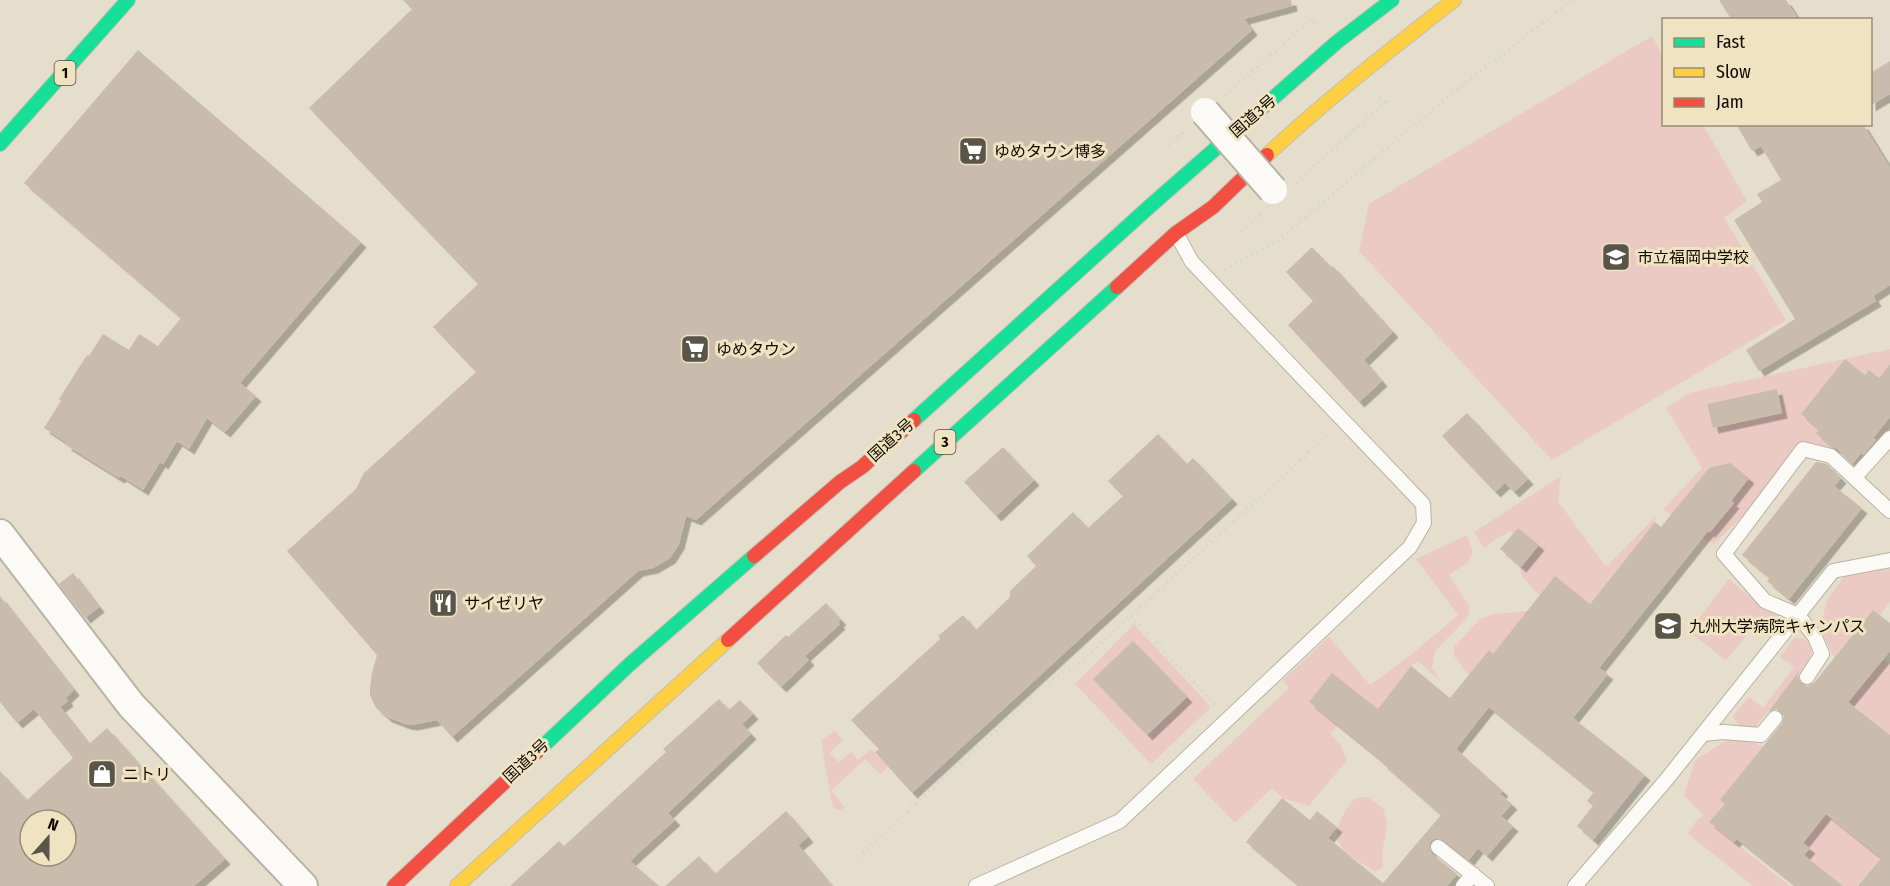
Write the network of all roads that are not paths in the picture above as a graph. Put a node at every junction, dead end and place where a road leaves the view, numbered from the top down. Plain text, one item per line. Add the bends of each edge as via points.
1 (128, 0) edge
2 (1392, 0) edge
3 (1454, 0) edge
4 (1205, 112) dead end
5 (0, 144) edge
6 (1278, 195) road end
7 (1176, 233) junction
8 (1890, 438) edge
9 (1855, 477) junction
10 (1890, 511) edge
11 (0, 534) edge
12 (1890, 560) edge
13 (1798, 615) junction
14 (1807, 677) dead end
15 (1775, 718) dead end
16 (1703, 734) junction
17 (1438, 847) dead end
18 (1473, 874) junction
19 (303, 886) edge
20 (394, 886) edge
21 (457, 886) edge
22 (976, 886) edge
23 (1463, 886) edge
24 (1487, 886) edge
25 (1575, 886) edge

1 - 5 highway, 1
2 - 20 highway, 国道3号 / 3 via 1337,42 862,467 630,664
3 - 7 highway, 3 via 1289,135 1213,207
4 - 6 street, bridge
7 - 21 highway, 3
7 - 22 lane via 1192,262 1423,504 1424,523 1410,547 1120,821
8 - 9 lane
9 - 10 lane
9 - 13 lane via 1831,456 1803,449 1724,554 1765,601
11 - 19 street via 131,705
12 - 13 lane via 1833,571
13 - 14 lane via 1822,654
13 - 16 lane
15 - 16 lane via 1761,735
16 - 25 lane
17 - 18 lane
18 - 23 lane
18 - 24 lane

